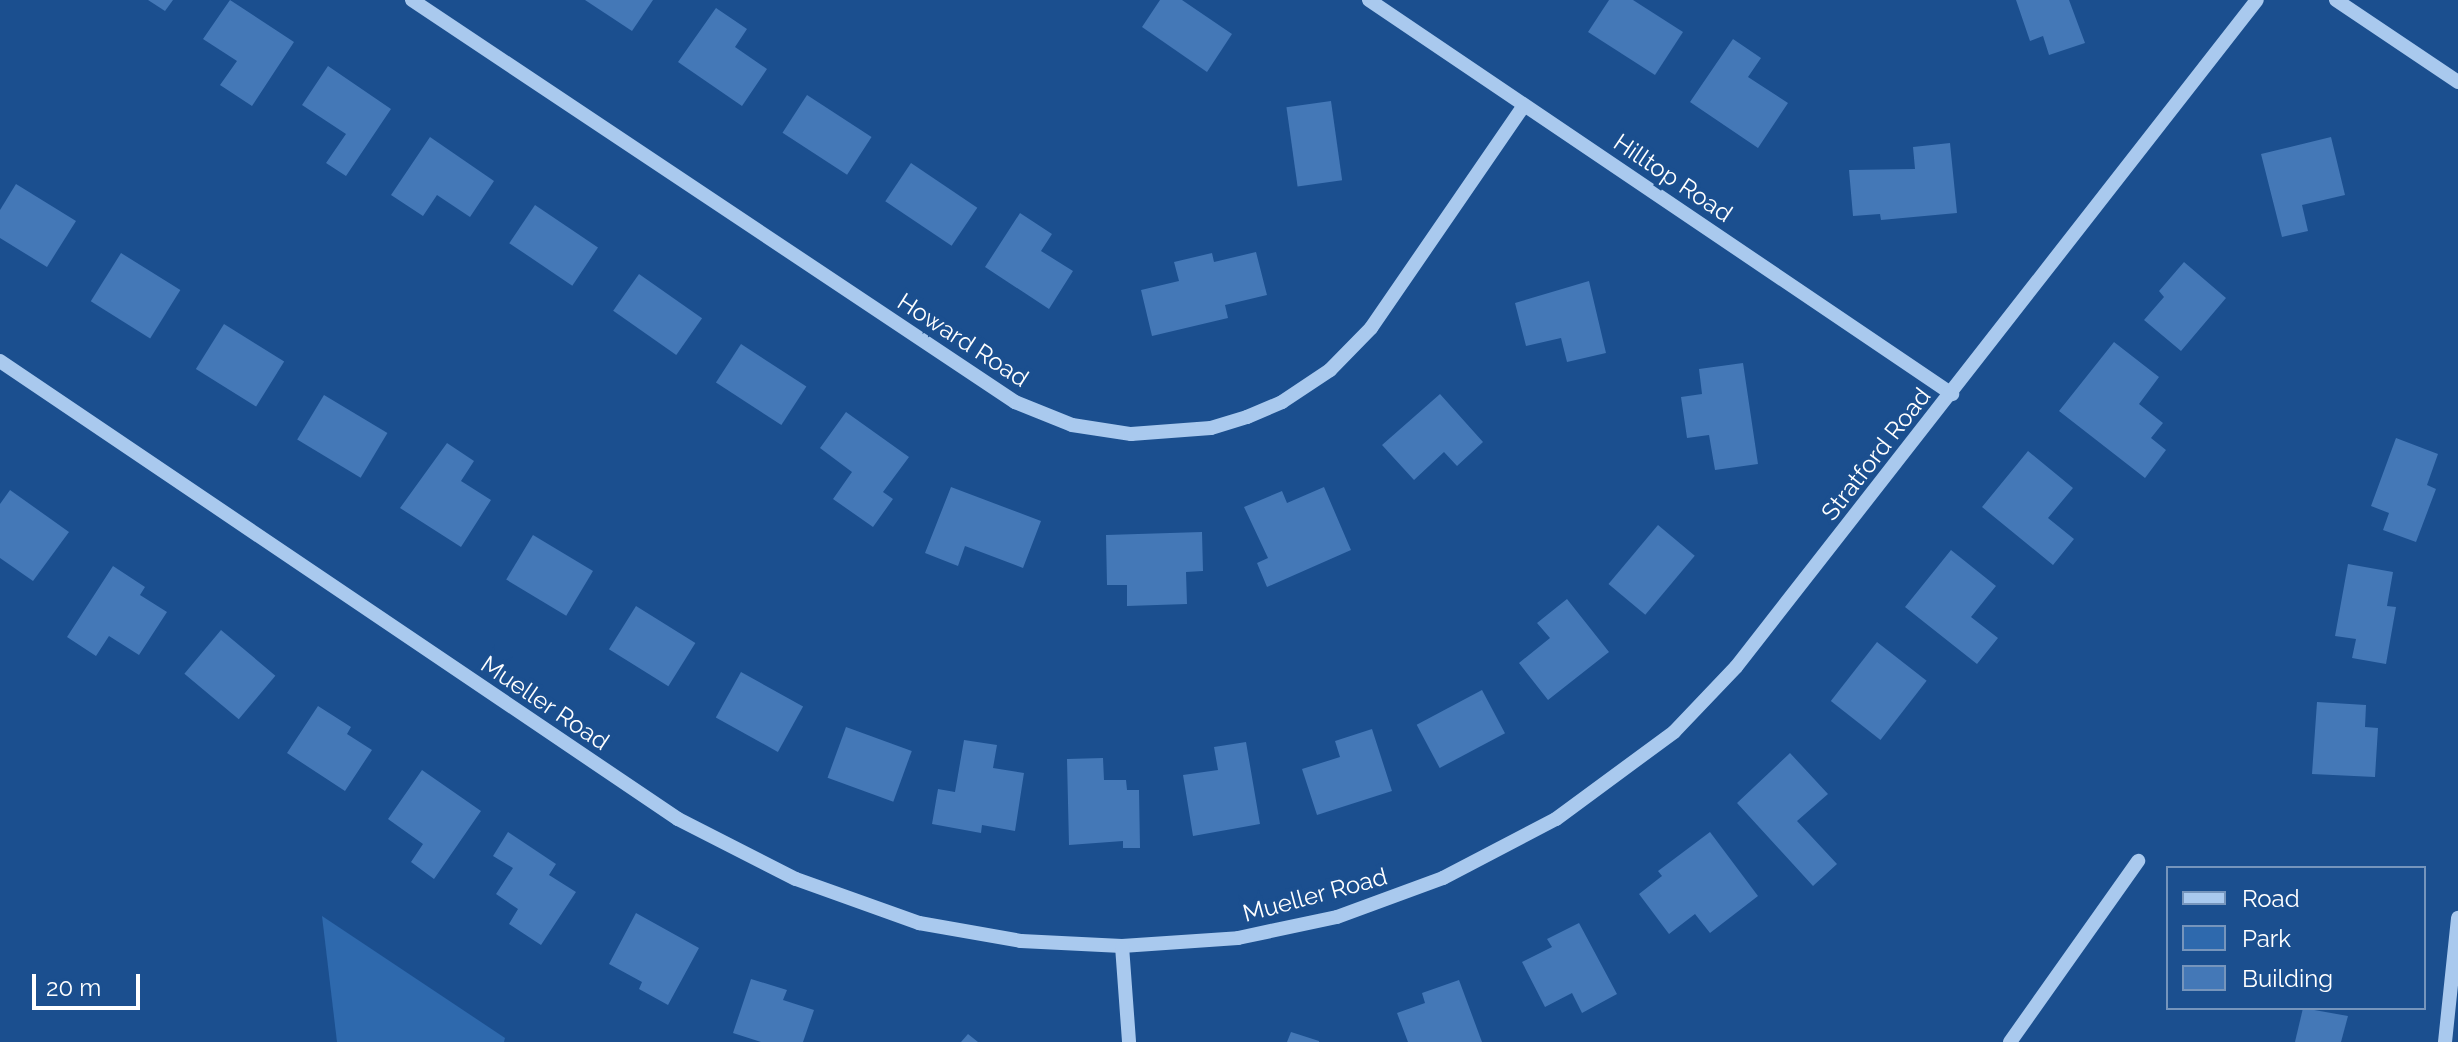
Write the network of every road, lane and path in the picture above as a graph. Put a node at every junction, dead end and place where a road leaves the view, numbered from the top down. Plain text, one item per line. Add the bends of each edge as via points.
1 (412, 0) edge
2 (1369, 0) edge
3 (2257, 0) edge
4 (2336, 0) edge
5 (2458, 82) edge
6 (1524, 105) junction
7 (0, 361) edge
8 (1952, 394) junction
9 (2138, 861) dead end
10 (1466, 867) joint
11 (2458, 918) edge
12 (1122, 946) junction
13 (1129, 1042) edge
14 (2010, 1042) edge
15 (2445, 1042) edge

1 - 6 street, Howard Road via 1015,402 1072,425 1131,434 1211,428 1247,417 1282,402 1330,370 1371,328
2 - 6 street, Hilltop Road
3 - 8 street, Stratford Road
4 - 5 street
6 - 8 street, Hilltop Road
7 - 12 street, Mueller Road via 678,819 736,851 856,903 919,923 1021,941
8 - 10 street, Stratford Road via 1706,701 1639,760 1580,802
9 - 14 street
10 - 12 street, Mueller Road via 1386,902 1288,929
11 - 15 street
12 - 13 street

